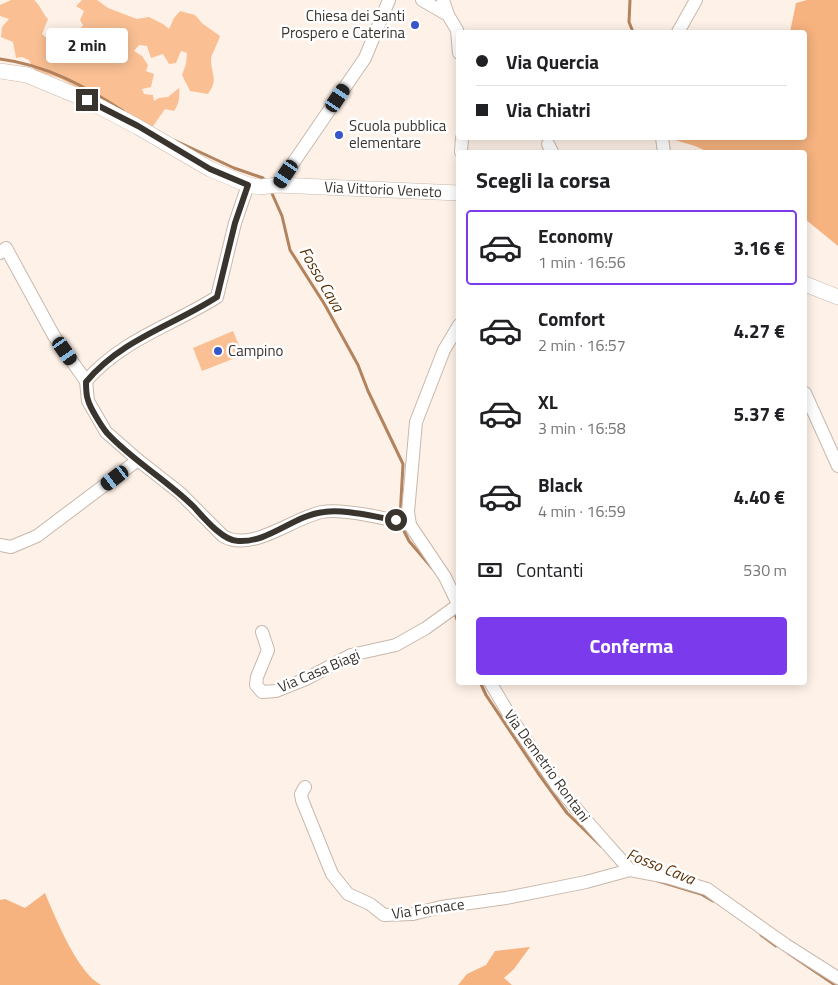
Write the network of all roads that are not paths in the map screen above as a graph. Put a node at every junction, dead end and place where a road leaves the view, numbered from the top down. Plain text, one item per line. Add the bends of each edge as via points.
1 (389, 0) edge
2 (422, 0) edge
3 (443, 0) edge
4 (696, 0) edge
5 (448, 15) junction
6 (457, 30) edge
7 (679, 30) edge
8 (0, 71) edge
9 (265, 185) junction
10 (456, 193) edge
11 (0, 253) edge
12 (807, 285) edge
13 (838, 297) edge
14 (456, 330) edge
15 (86, 382) junction
16 (807, 397) edge
17 (138, 460) junction
18 (838, 466) edge
19 (404, 523) junction
20 (0, 546) edge
21 (456, 607) edge
22 (262, 632) dead end
23 (492, 685) edge
24 (305, 787) dead end
25 (628, 870) junction
26 (838, 978) edge

1 - 9 street via 365,58
2 - 5 street
3 - 5 street
4 - 7 street
5 - 6 street
8 - 9 street via 27,75 87,100 210,169
9 - 10 street, Via Vittorio Veneto
9 - 15 street via 235,223 217,297 143,335 99,366
11 - 15 street via 6,248 54,336
12 - 13 street
14 - 19 street via 444,350 416,422 408,512
15 - 17 street via 88,401 106,432
16 - 18 street
17 - 19 street via 180,493 230,540 239,542 260,537 303,517 324,512
17 - 20 street via 37,536 11,547
19 - 21 street via 446,577
21 - 22 street, Via Casa Biagi via 396,645 351,655 276,691 262,692 256,686 268,650
23 - 25 street, Via Demetrio Rontani via 558,786
24 - 25 street, Via Fornace via 301,794 332,874 348,894 384,915 413,914 506,898
25 - 26 street via 707,888

